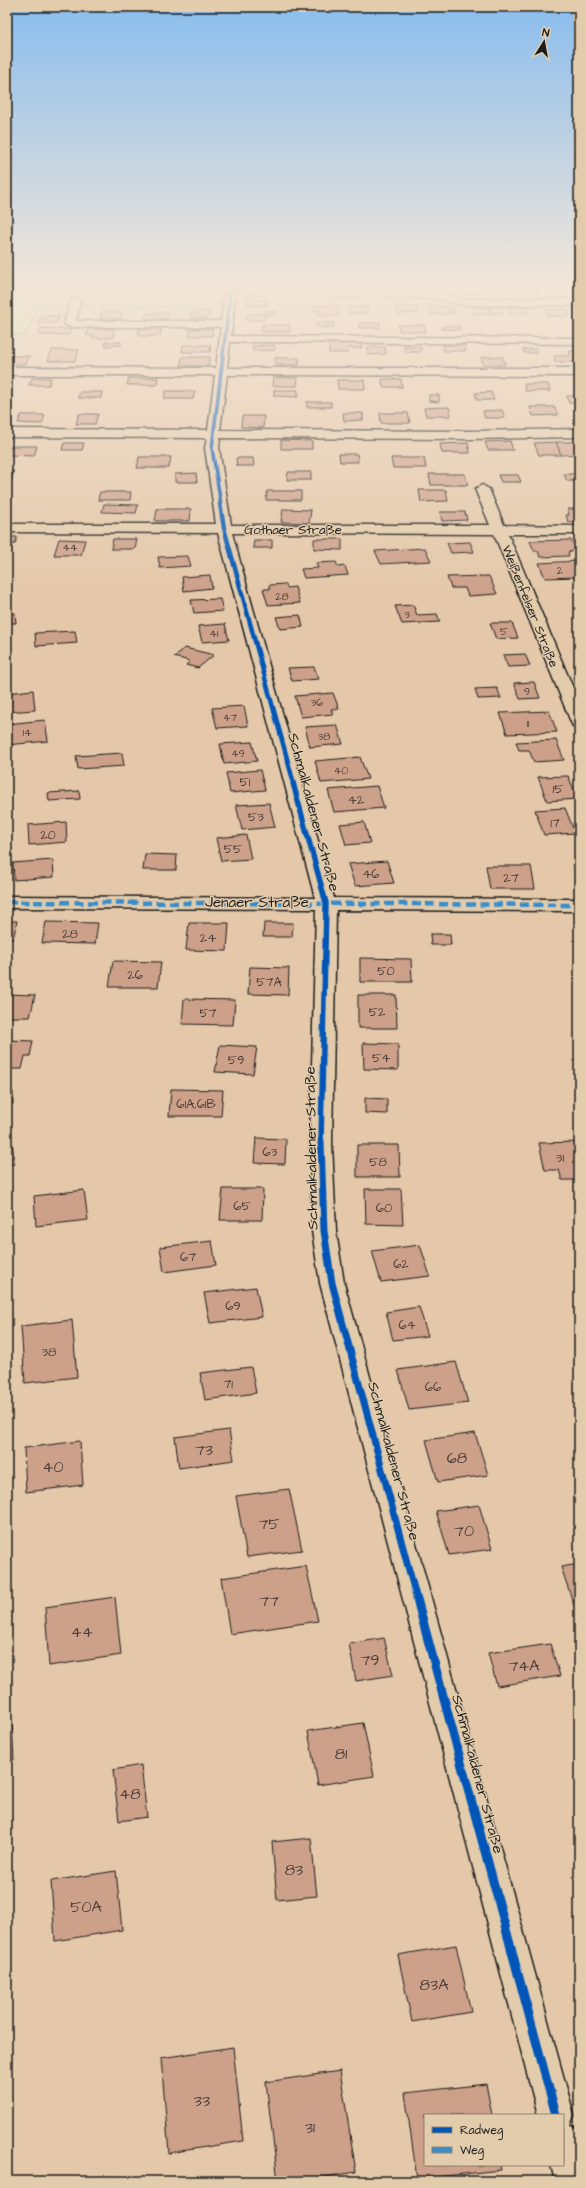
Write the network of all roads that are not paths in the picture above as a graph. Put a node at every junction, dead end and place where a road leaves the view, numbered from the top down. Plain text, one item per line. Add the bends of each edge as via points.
1 (219, 389) edge
2 (579, 432) edge
3 (7, 433) edge
4 (213, 434) junction
5 (482, 489) dead end
6 (7, 528) edge
7 (224, 528) junction
8 (500, 530) junction
9 (579, 530) edge
10 (579, 722) edge
11 (7, 902) edge
12 (326, 903) junction
13 (579, 905) edge
14 (556, 2114) edge
15 (564, 2145) edge
16 (574, 2181) edge

1 - 4 street, Schmalkaldener Straße
2 - 4 street via 469,435
3 - 4 street
4 - 7 street, Schmalkaldener Straße via 212,448
5 - 8 street, Weißenfelser Straße
6 - 7 street, Gothaer Straße
7 - 8 street, Gothaer Straße
7 - 12 street, Schmalkaldener Straße
8 - 9 street, Gothaer Straße
8 - 10 street, Weißenfelser Straße
11 - 12 street, Jenaer Straße
12 - 13 street, Jenaer Straße
12 - 14 street, Schmalkaldener Straße via 322,1144 324,1231 332,1283
15 - 16 street

